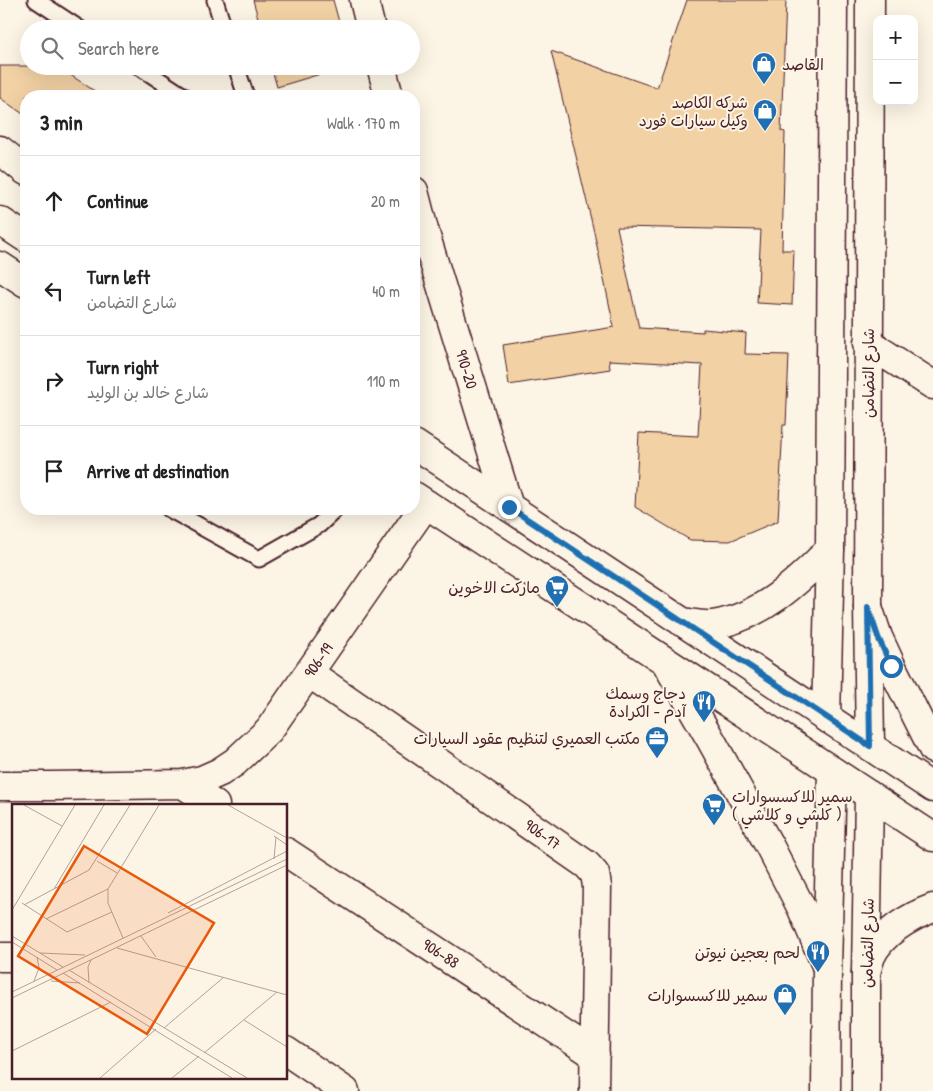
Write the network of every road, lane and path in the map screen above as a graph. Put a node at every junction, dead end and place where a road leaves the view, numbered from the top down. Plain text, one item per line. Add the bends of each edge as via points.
1 (36, 0) edge
2 (216, 0) edge
3 (364, 0) edge
4 (833, 0) edge
5 (870, 0) edge
6 (66, 20) edge
7 (222, 20) edge
8 (369, 20) edge
9 (152, 75) edge
10 (239, 75) edge
11 (383, 75) edge
12 (175, 90) edge
13 (244, 90) edge
14 (387, 90) edge
15 (0, 150) edge
16 (20, 166) edge
17 (0, 173) edge
18 (20, 186) edge
19 (0, 220) edge
20 (20, 234) edge
21 (420, 245) edge
22 (0, 266) edge
23 (20, 279) edge
24 (868, 343) junction
25 (933, 385) edge
26 (420, 448) edge
27 (420, 500) edge
28 (509, 507) junction
29 (180, 515) edge
30 (329, 515) edge
31 (410, 515) edge
32 (830, 548) junction
33 (868, 607) junction
34 (681, 622) junction
35 (664, 661) junction
36 (309, 673) junction
37 (826, 718) junction
38 (870, 746) junction
39 (933, 749) edge
40 (832, 770) junction
41 (183, 784) junction
42 (0, 786) edge
43 (933, 788) edge
44 (869, 795) junction
45 (51, 796) edge
46 (213, 804) edge
47 (933, 837) edge
48 (288, 853) edge
49 (933, 908) edge
50 (827, 968) junction
51 (866, 972) junction
52 (288, 1052) edge
53 (595, 1054) junction
54 (345, 1091) edge
55 (594, 1091) edge
56 (826, 1091) edge
57 (866, 1091) edge

1 - 6 lane
2 - 7 lane
3 - 8 street
4 - 32 street
5 - 24 street, شارع التضامن
9 - 12 lane
10 - 13 lane
11 - 14 street
15 - 16 street
17 - 18 street
19 - 20 street
21 - 28 street, 910-20
22 - 23 street
24 - 25 street
24 - 33 street, شارع التضامن
26 - 28 street
27 - 35 street
28 - 34 street
29 - 30 lane via 259,559
31 - 36 street, 906-19
32 - 34 street via 787,589 736,619 710,625
32 - 37 street
33 - 38 street, شارع التضامن
33 - 39 street via 891,666
34 - 37 street
35 - 40 street
35 - 50 street via 770,847 802,909
36 - 41 street, 906-19 via 269,730 236,762 202,780
36 - 53 street, 906-17 via 588,864 597,886
37 - 38 street
38 - 43 street
40 - 44 street
40 - 50 street
41 - 45 street
41 - 46 street
42 - 45 street
44 - 47 street
44 - 51 street, شارع التضامن
48 - 53 street, 906-88
49 - 51 street via 892,931 870,957
50 - 56 street
51 - 57 street, شارع التضامن
52 - 54 street
53 - 55 street, 906-17

